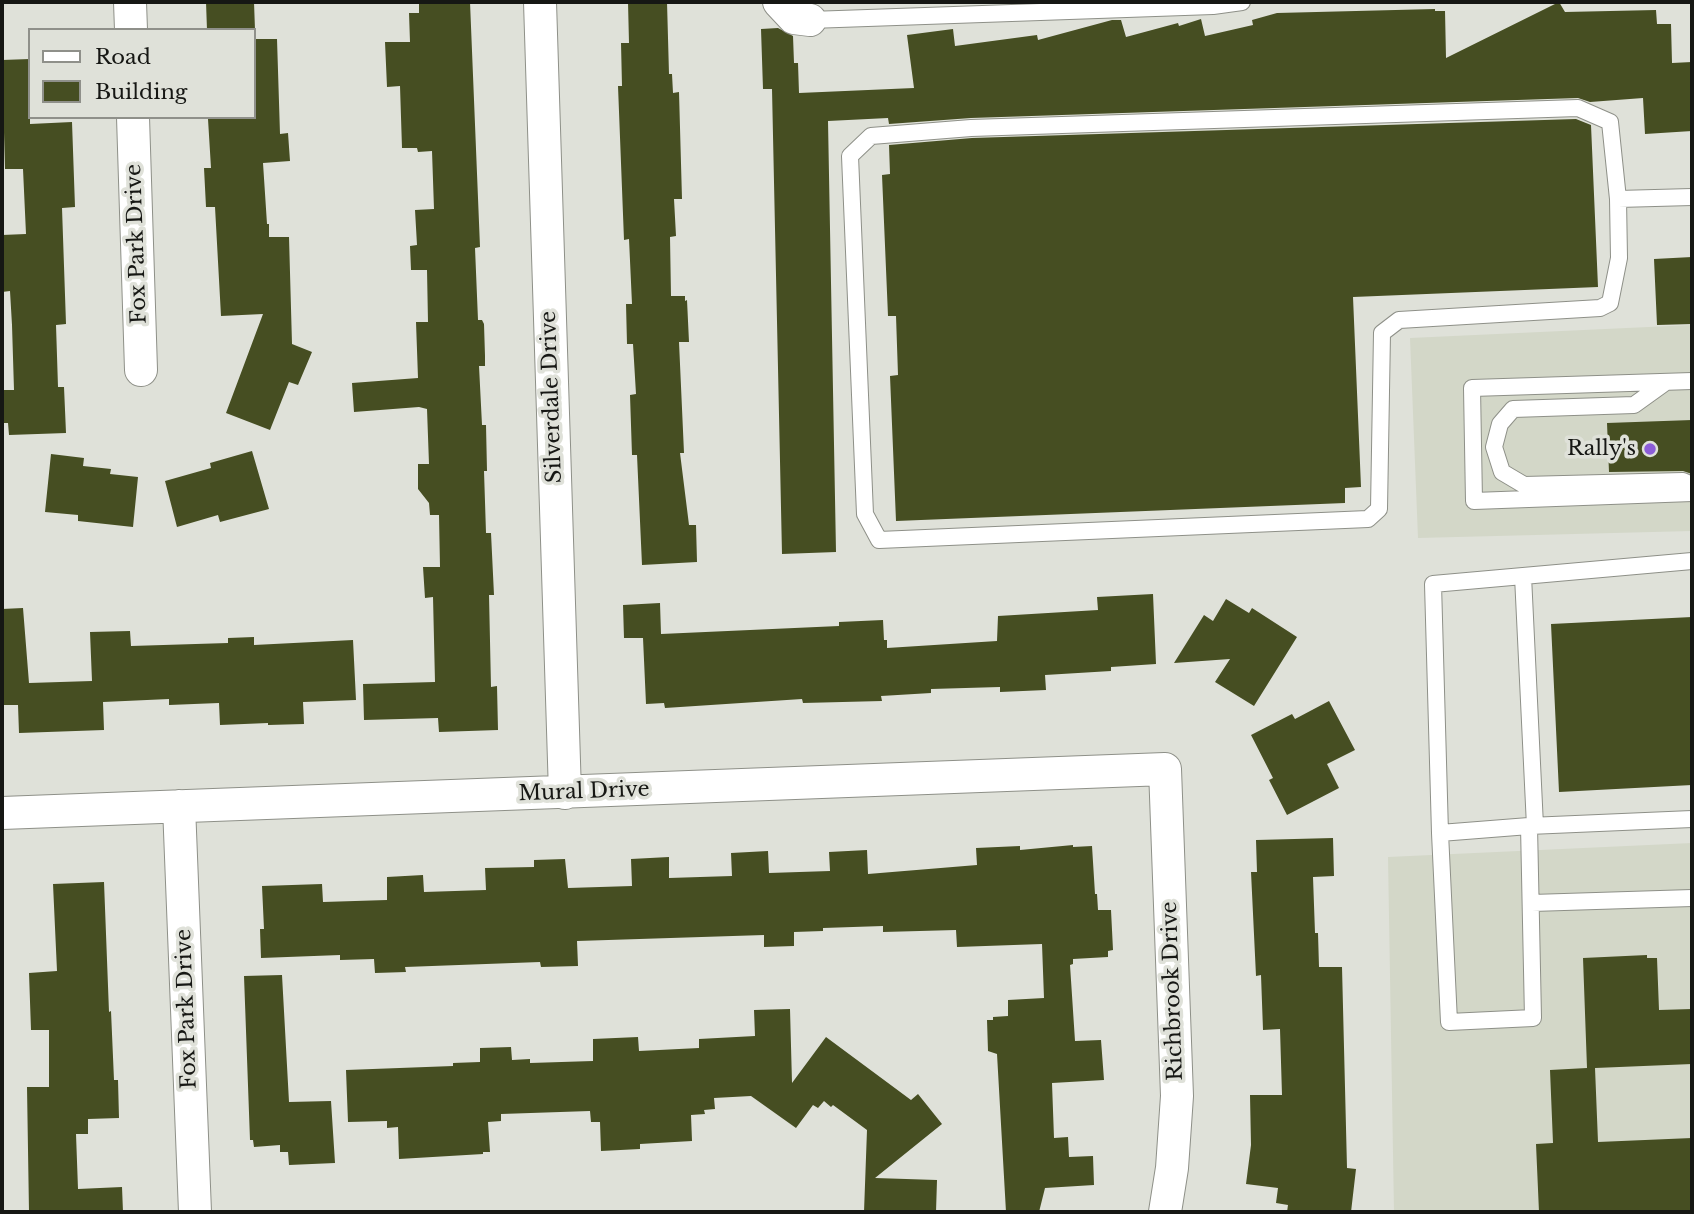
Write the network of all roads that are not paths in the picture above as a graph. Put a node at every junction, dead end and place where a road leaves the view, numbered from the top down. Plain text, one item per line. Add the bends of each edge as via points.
1 (130, 2) edge
2 (540, 2) edge
3 (779, 2) edge
4 (1242, 2) edge
5 (810, 20) joint
6 (131, 28) edge
7 (134, 119) edge
8 (1692, 197) edge
9 (1618, 199) junction
10 (141, 370) dead end
11 (1692, 381) edge
12 (1666, 382) junction
13 (1692, 485) edge
14 (1692, 493) edge
15 (1692, 561) edge
16 (1523, 576) junction
17 (1166, 769) joint
18 (565, 793) junction
19 (179, 806) junction
20 (2, 813) edge
21 (1692, 819) edge
22 (1532, 826) junction
23 (1440, 833) junction
24 (1692, 898) edge
25 (1532, 902) junction
26 (195, 1212) edge
27 (1165, 1212) edge

1 - 6 street
2 - 18 street, Silverdale Drive
3 - 5 street via 794,18
4 - 5 lane
7 - 10 street, Fox Park Drive
8 - 9 lane
9 - 9 lane via 1610,122 1578,108 971,128 871,136 850,156 865,514 879,540 1368,519 1379,509 1382,333 1399,320 1600,308 1610,303 1619,258
11 - 12 lane
12 - 13 lane via 1634,405 1513,409 1500,424 1494,447 1502,472 1524,485 1683,481
12 - 14 lane via 1472,388 1474,501
15 - 16 lane
16 - 22 lane
16 - 23 lane via 1433,584
17 - 18 street, Mural Drive
17 - 27 street, Richbrook Drive via 1177,1096
18 - 19 street, Mural Drive
19 - 20 street, Mural Drive
19 - 26 street, Fox Park Drive
21 - 22 lane
22 - 23 lane
22 - 25 lane
23 - 25 lane via 1449,1022 1533,1018
24 - 25 lane

